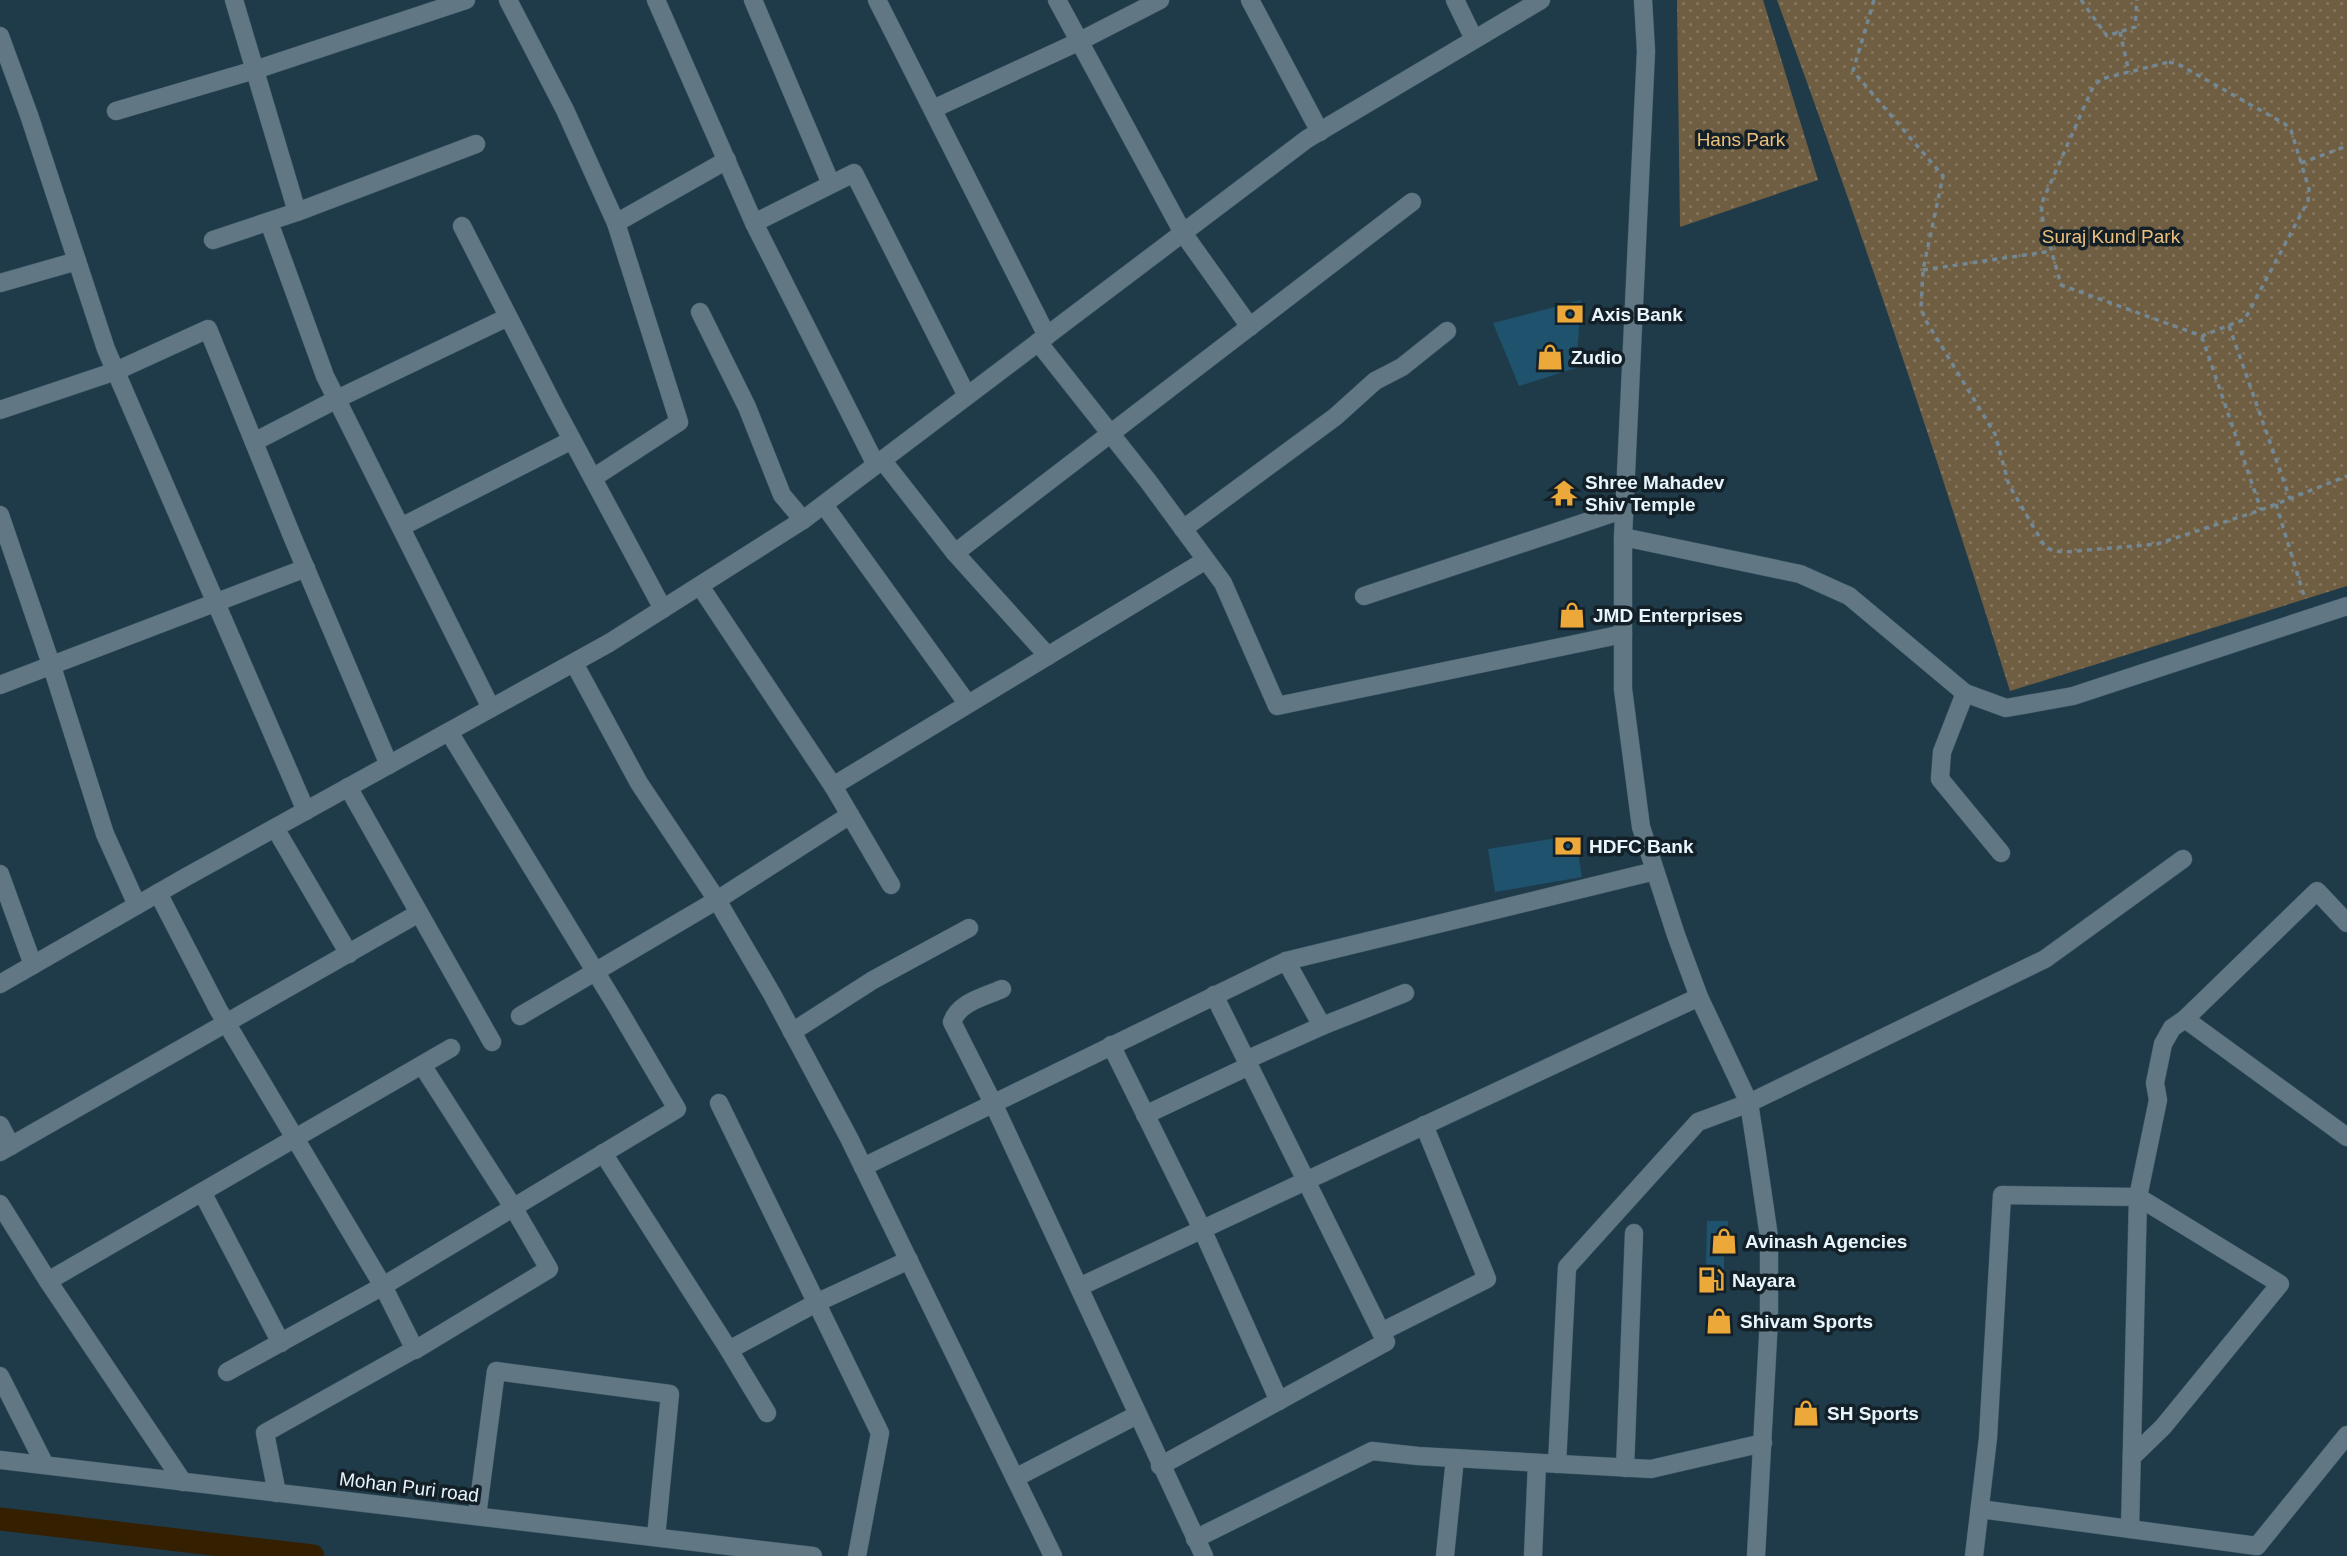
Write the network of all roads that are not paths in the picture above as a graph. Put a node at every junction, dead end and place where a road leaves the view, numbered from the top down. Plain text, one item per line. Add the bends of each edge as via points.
1 (234, 0) edge
2 (466, 0) edge
3 (508, 0) edge
4 (656, 0) edge
5 (753, 0) edge
6 (877, 0) edge
7 (1057, 0) edge
8 (1160, 0) edge
9 (1250, 0) edge
10 (1454, 0) edge
11 (1541, 0) edge
12 (1643, 0) edge
13 (0, 36) edge
14 (1474, 39) junction
15 (1079, 42) junction
16 (255, 70) junction
17 (933, 108) junction
18 (116, 111) dead end
19 (1320, 132) junction
20 (476, 144) dead end
21 (727, 160) junction
22 (831, 184) junction
23 (1412, 202) dead end
24 (297, 212) junction
25 (269, 222) junction
26 (615, 223) junction
27 (754, 223) junction
28 (462, 226) dead end
29 (1183, 233) junction
30 (213, 240) dead end
31 (77, 261) junction
32 (0, 283) edge
33 (700, 312) dead end
34 (508, 317) junction
35 (1250, 327) junction
36 (1447, 331) dead end
37 (1043, 339) junction
38 (116, 371) junction
39 (967, 396) junction
40 (337, 399) junction
41 (0, 410) edge
42 (1109, 433) junction
43 (572, 440) junction
44 (254, 442) junction
45 (879, 463) junction
46 (593, 478) junction
47 (824, 505) junction
48 (1625, 509) junction
49 (0, 515) edge
50 (803, 520) junction
51 (401, 527) junction
52 (1183, 529) junction
53 (1623, 537) junction
54 (955, 553) junction
55 (1206, 560) junction
56 (306, 568) junction
57 (700, 586) junction
58 (1364, 597) dead end
59 (216, 604) junction
60 (2347, 606) edge
61 (663, 609) junction
62 (1623, 634) junction
63 (1048, 656) junction
64 (574, 663) junction
65 (52, 667) junction
66 (0, 685) edge
67 (1965, 693) junction
68 (967, 703) junction
69 (491, 708) junction
70 (449, 732) junction
71 (389, 765) junction
72 (833, 786) junction
73 (348, 787) junction
74 (306, 811) junction
75 (850, 815) junction
76 (275, 828) junction
77 (2001, 853) dead end
78 (2183, 859) dead end
79 (1655, 871) junction
80 (0, 874) edge
81 (891, 885) dead end
82 (158, 892) junction
83 (717, 900) junction
84 (136, 905) junction
85 (419, 913) junction
86 (2347, 923) edge
87 (969, 928) dead end
88 (349, 954) junction
89 (1286, 961) junction
90 (33, 965) junction
91 (595, 971) junction
92 (0, 984) edge
93 (1002, 989) dead end
94 (1405, 993) dead end
95 (1214, 995) junction
96 (1699, 997) junction
97 (520, 1016) dead end
98 (2185, 1019) junction
99 (226, 1022) junction
100 (1322, 1026) junction
101 (792, 1032) junction
102 (492, 1042) dead end
103 (1111, 1045) junction
104 (451, 1048) dead end
105 (1247, 1063) junction
106 (422, 1065) junction
107 (993, 1102) junction
108 (719, 1103) dead end
109 (1749, 1103) junction
110 (1145, 1115) junction
111 (0, 1125) edge
112 (1424, 1125) junction
113 (2347, 1137) edge
114 (295, 1138) junction
115 (6, 1149) edge
116 (603, 1153) junction
117 (863, 1167) junction
118 (1306, 1180) junction
119 (202, 1192) junction
120 (2138, 1197) junction
121 (0, 1204) edge
122 (513, 1207) junction
123 (1202, 1229) junction
124 (1634, 1233) dead end
125 (909, 1260) junction
126 (48, 1281) junction
127 (383, 1286) junction
128 (1079, 1287) junction
129 (816, 1303) junction
130 (1381, 1332) junction
131 (281, 1343) junction
132 (415, 1349) junction
133 (729, 1350) junction
134 (227, 1372) dead end
135 (0, 1376) edge
136 (1279, 1401) junction
137 (767, 1413) dead end
138 (1137, 1415) junction
139 (2347, 1435) edge
140 (1763, 1443) junction
141 (2132, 1457) junction
142 (1455, 1458) junction
143 (0, 1460) edge
144 (1536, 1463) junction
145 (1557, 1464) junction
146 (45, 1465) junction
147 (1160, 1466) junction
148 (1625, 1468) junction
149 (1015, 1478) junction
150 (183, 1482) junction
151 (276, 1493) junction
152 (1980, 1509) junction
153 (477, 1516) junction
154 (2130, 1529) junction
155 (656, 1538) junction
156 (1195, 1539) junction
157 (813, 1556) edge
158 (857, 1556) edge
159 (1053, 1556) edge
160 (1204, 1556) edge
161 (1445, 1556) edge
162 (1533, 1556) edge
163 (1756, 1556) edge
164 (1974, 1556) edge

1 - 16 street
2 - 16 street
3 - 26 street via 565,110
4 - 21 street
5 - 22 street
6 - 17 street
7 - 15 street
8 - 15 street
9 - 19 street
10 - 14 street
11 - 14 street
12 - 48 street via 1646,51
13 - 31 street
14 - 19 street
15 - 17 street
15 - 29 street
16 - 18 street
16 - 24 street
17 - 37 street
19 - 29 street
20 - 24 street
21 - 26 street
21 - 27 street
22 - 27 street
22 - 39 street via 853,173
23 - 35 street
24 - 25 street
25 - 30 street
25 - 40 street
26 - 46 street via 679,422
27 - 45 street
28 - 34 street
29 - 35 street
29 - 37 street
31 - 32 street
31 - 38 street
33 - 50 street via 747,407 782,495
34 - 40 street
34 - 43 street
35 - 42 street
36 - 52 street
37 - 39 street
37 - 42 street
38 - 41 street
38 - 44 street via 208,329
38 - 59 street
39 - 45 street
40 - 44 street
40 - 51 street
42 - 52 street
42 - 54 street
43 - 46 street
43 - 51 street
44 - 56 street
45 - 47 street
45 - 54 street
46 - 61 street
47 - 50 street
47 - 68 street
48 - 53 street
48 - 58 street
49 - 65 street
50 - 57 street
51 - 69 street
52 - 55 street
53 - 62 street
53 - 67 street via 1800,574 1849,596
54 - 63 street
55 - 62 street via 1223,583 1277,706
55 - 63 street
56 - 59 street
56 - 71 street
57 - 61 street
57 - 72 street
59 - 65 street
59 - 74 street
60 - 67 street via 2073,696 2006,708
61 - 64 street
62 - 79 street via 1623,689 1639,813
63 - 68 street
64 - 69 street
64 - 83 street via 639,783
65 - 66 street
65 - 84 street via 105,834
67 - 77 street via 1942,752 1940,779
68 - 72 street
69 - 70 street
70 - 71 street
70 - 91 street
71 - 73 street
72 - 75 street
73 - 74 street
73 - 85 street
74 - 76 street
75 - 81 street
75 - 83 street
76 - 82 street
76 - 88 street
78 - 109 street via 2045,959
79 - 89 street
79 - 96 street
80 - 90 street
82 - 84 street
82 - 99 street
83 - 91 street
83 - 101 street
84 - 90 street
85 - 88 street
85 - 102 street
86 - 98 street via 2317,891
87 - 101 street via 873,980
88 - 99 street
89 - 95 street
89 - 100 street
90 - 92 street
91 - 97 street
91 - 116 street via 677,1109
93 - 107 street via 970,1002 955,1012 951,1022
94 - 100 street
95 - 103 street
95 - 105 street
96 - 109 street
96 - 112 street
98 - 113 street
98 - 120 street via 2172,1028 2163,1044 2155,1083 2158,1100
99 - 114 street
99 - 115 street
100 - 105 street
101 - 117 street
103 - 107 street
103 - 110 street
104 - 106 street
105 - 110 street
105 - 118 street
106 - 114 street
106 - 122 street
107 - 117 street
107 - 128 street
108 - 129 street
109 - 140 street via 1769,1237
109 - 145 street via 1698,1122 1567,1268
110 - 123 street
111 - 115 street
112 - 118 street
112 - 130 street via 1487,1279
114 - 119 street
114 - 127 street
116 - 122 street
116 - 133 street
117 - 125 street
118 - 123 street
118 - 130 street
119 - 126 street
119 - 131 street
120 - 141 street
120 - 141 street via 2280,1284 2163,1427
120 - 152 street via 2002,1195
121 - 126 street
122 - 127 street
122 - 132 street via 549,1269
123 - 128 street
123 - 136 street
124 - 148 street
125 - 129 street
125 - 149 street
126 - 150 street
127 - 131 street
127 - 132 street
128 - 138 street
129 - 133 street
129 - 158 street via 880,1433
130 - 136 street via 1386,1342
131 - 134 street
132 - 151 street via 265,1433
133 - 137 street
135 - 146 street
136 - 147 street
138 - 147 street
138 - 149 street
139 - 154 street via 2257,1546
140 - 148 street via 1651,1469
140 - 163 street
141 - 154 street
142 - 144 street
142 - 156 street via 1372,1451
142 - 161 street
143 - 146 street, Mohan Puri road
144 - 145 street
144 - 162 street
145 - 148 street
146 - 150 street, Mohan Puri road
147 - 156 street
149 - 159 street
150 - 151 street, Mohan Puri road
151 - 153 street, Mohan Puri road
152 - 154 street
152 - 164 street
153 - 155 street, Mohan Puri road
153 - 155 street via 496,1371 670,1394
155 - 157 street, Mohan Puri road
156 - 160 street

